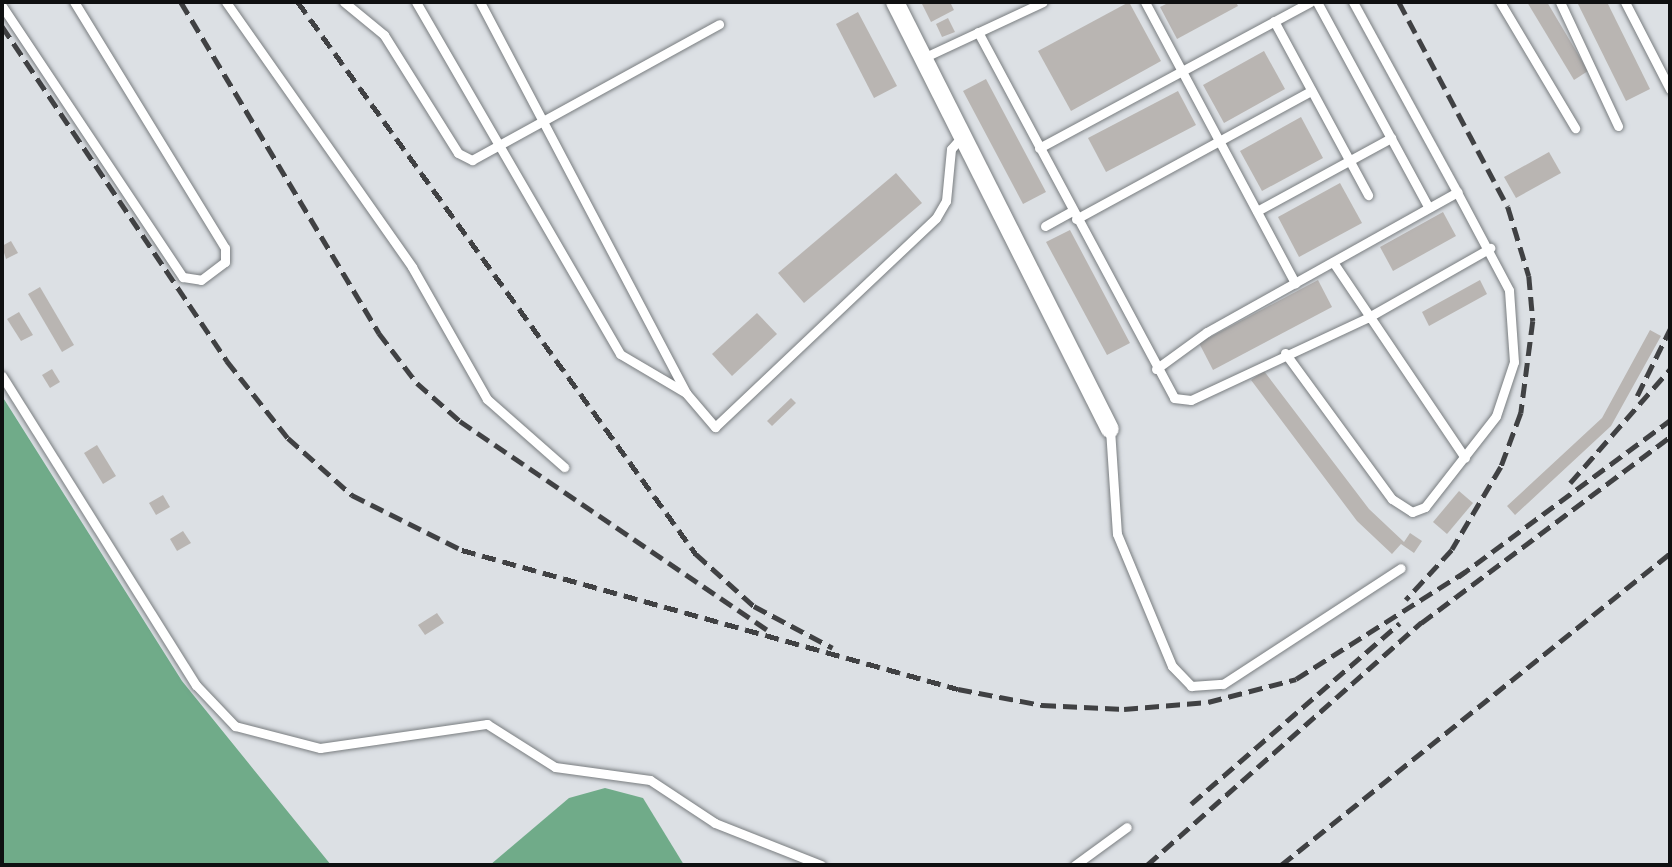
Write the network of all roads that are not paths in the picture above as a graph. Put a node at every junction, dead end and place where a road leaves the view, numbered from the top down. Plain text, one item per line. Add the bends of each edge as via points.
1 (74, 2) edge
2 (226, 2) edge
3 (344, 2) edge
4 (415, 2) edge
5 (480, 2) edge
6 (895, 2) edge
7 (1043, 2) edge
8 (1145, 2) edge
9 (1310, 2) edge
10 (1317, 2) edge
11 (1353, 2) edge
12 (1500, 2) edge
13 (1560, 2) edge
14 (1625, 2) edge
15 (2, 6) edge
16 (1274, 22) junction
17 (719, 24) dead end
18 (978, 33) junction
19 (922, 58) junction
20 (1182, 72) junction
21 (1670, 89) edge
22 (1311, 91) junction
23 (547, 121) junction
24 (1618, 126) dead end
25 (1575, 128) dead end
26 (961, 138) junction
27 (1391, 138) junction
28 (1219, 141) junction
29 (503, 146) junction
30 (1039, 148) junction
31 (1349, 160) junction
32 (1457, 192) junction
33 (1368, 195) dead end
34 (1429, 208) junction
35 (1257, 211) junction
36 (1074, 215) junction
37 (1045, 226) dead end
38 (1490, 248) junction
39 (1333, 262) junction
40 (1295, 283) junction
41 (1367, 318) junction
42 (1285, 353) junction
43 (1156, 369) junction
44 (2, 376) edge
45 (686, 393) junction
46 (1110, 429) joint
47 (1465, 458) junction
48 (564, 467) dead end
49 (1401, 568) dead end
50 (1126, 827) dead end
51 (821, 865) edge
52 (1075, 865) edge

1 - 15 lane via 225,248 225,262 201,280 183,277
2 - 48 lane via 412,267 481,392
3 - 29 lane via 384,35 458,153 472,160
4 - 29 lane
5 - 23 lane
6 - 19 street
7 - 18 lane
8 - 20 lane
9 - 16 lane
10 - 27 lane
11 - 32 lane
12 - 25 lane
13 - 24 lane
14 - 21 lane
16 - 20 lane
16 - 22 lane
17 - 23 lane
18 - 19 lane
18 - 30 lane
19 - 26 street
20 - 28 lane
20 - 30 lane
22 - 28 lane
22 - 31 lane
23 - 29 lane
23 - 45 lane
26 - 45 lane via 953,144 946,201 936,218 724,424 710,425
26 - 46 street
27 - 31 lane
27 - 34 lane
28 - 35 lane
28 - 36 lane
29 - 45 lane via 620,354
30 - 36 lane
31 - 33 lane
31 - 35 lane
32 - 34 lane
32 - 38 lane
34 - 39 lane
35 - 40 lane
36 - 37 lane
36 - 43 lane
38 - 41 lane
38 - 47 lane via 1513,305 1514,362 1496,416
39 - 40 lane
39 - 41 lane
40 - 43 lane
41 - 42 lane
41 - 47 lane
42 - 43 lane via 1191,400 1174,398
42 - 47 lane via 1403,508 1425,507
44 - 51 lane via 196,685 235,726 320,748 487,724 555,767 650,780 715,823
46 - 49 lane via 1117,534 1172,666 1191,686 1223,684
50 - 52 lane

